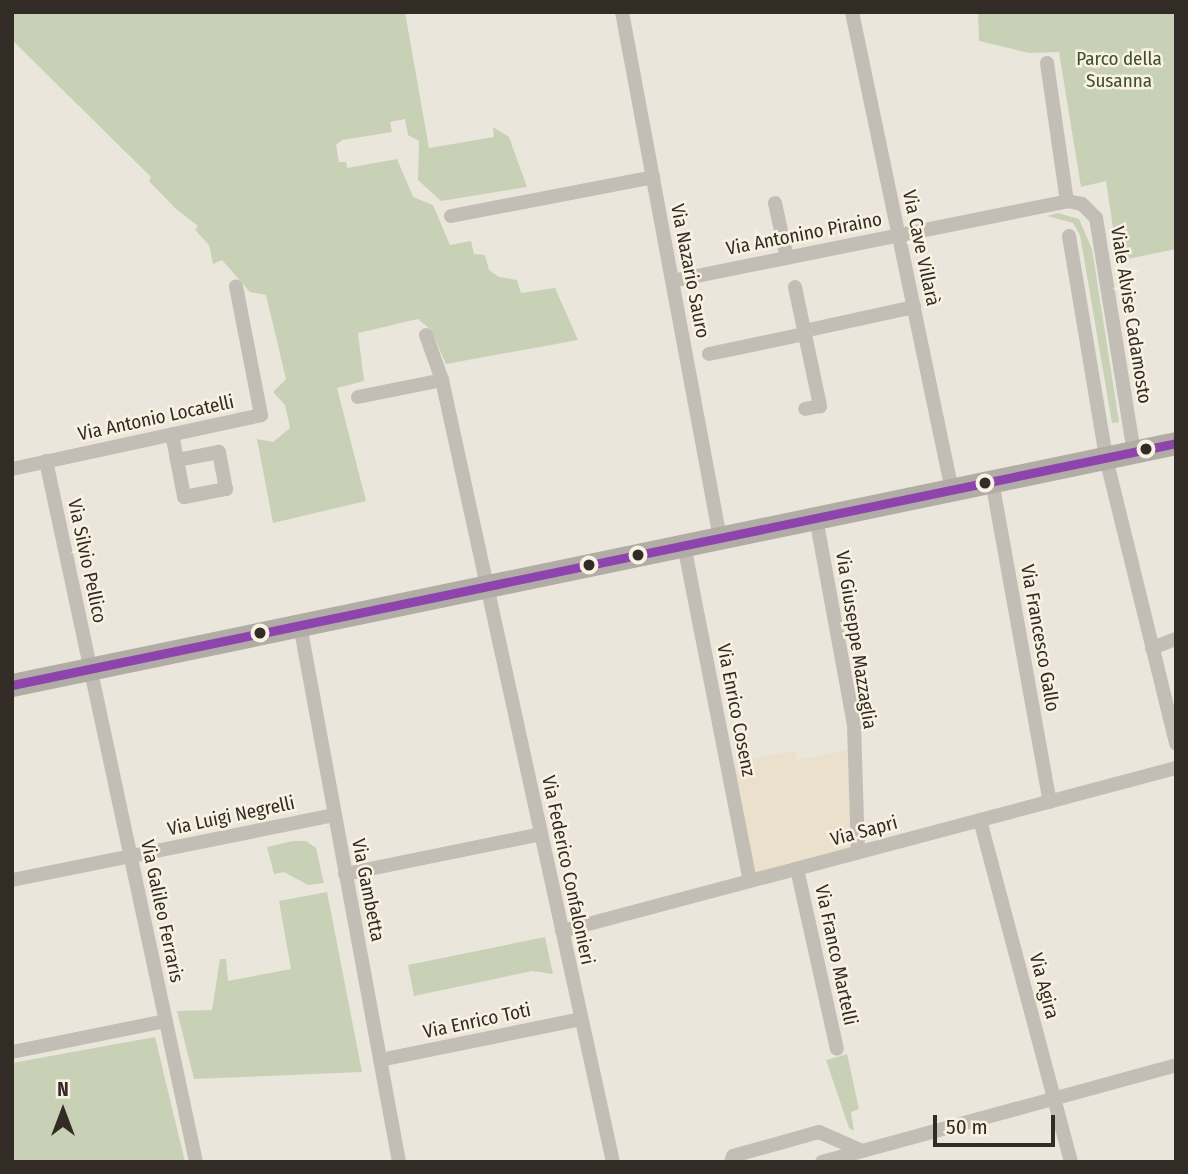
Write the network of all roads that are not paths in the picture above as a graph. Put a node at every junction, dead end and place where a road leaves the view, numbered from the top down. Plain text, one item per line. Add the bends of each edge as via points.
1 (622, 12) edge
2 (852, 13) edge
3 (1047, 63) dead end
4 (653, 177) junction
5 (1068, 201) junction
6 (775, 203) dead end
7 (451, 216) dead end
8 (898, 235) junction
9 (1069, 236) dead end
10 (786, 258) junction
11 (672, 281) junction
12 (236, 286) dead end
13 (794, 288) dead end
14 (914, 307) junction
15 (804, 332) junction
16 (426, 335) dead end
17 (709, 354) dead end
18 (442, 380) junction
19 (358, 397) dead end
20 (804, 409) dead end
21 (172, 434) junction
22 (1176, 443) edge
23 (1134, 452) junction
24 (1106, 458) junction
25 (177, 460) dead end
26 (46, 461) junction
27 (12, 469) edge
28 (992, 481) junction
29 (952, 490) junction
30 (816, 518) junction
31 (720, 538) junction
32 (684, 545) junction
33 (487, 586) junction
34 (300, 625) junction
35 (1176, 639) edge
36 (1152, 648) junction
37 (91, 668) junction
38 (12, 685) edge
39 (1176, 744) edge
40 (1176, 768) edge
41 (1050, 802) junction
42 (334, 815) junction
43 (980, 820) junction
44 (541, 834) junction
45 (858, 852) junction
46 (130, 856) junction
47 (797, 869) junction
48 (345, 874) junction
49 (12, 880) edge
50 (750, 881) junction
51 (562, 931) junction
52 (581, 1019) junction
53 (166, 1021) junction
54 (837, 1049) dead end
55 (12, 1052) edge
56 (380, 1060) junction
57 (1176, 1065) edge
58 (1055, 1098) junction
59 (862, 1151) junction
60 (196, 1162) edge
61 (399, 1162) edge
62 (613, 1162) edge
63 (731, 1162) edge
64 (822, 1162) edge
65 (1071, 1162) edge

1 - 4 street, Via Nazario Sauro
2 - 8 street, Via Cave Villarà
3 - 5 street
4 - 7 street
4 - 11 street, Via Nazario Sauro
5 - 8 street, Via Antonino Piraino
5 - 23 street, Viale Alvise Cadamosto via 1082,204 1096,218
6 - 10 street
8 - 10 street, Via Antonino Piraino
8 - 14 street, Via Cave Villarà
9 - 24 street
10 - 11 street, Via Antonino Piraino
11 - 31 street, Via Nazario Sauro
12 - 21 street, Via Antonio Locatelli via 261,415
13 - 15 street
14 - 15 street
14 - 29 street, Via Cave Villarà
15 - 17 street
15 - 20 street via 820,406
16 - 18 street, Via Federico Confalonieri
18 - 19 street
18 - 33 street, Via Federico Confalonieri
21 - 25 street
21 - 26 street, Via Antonio Locatelli
22 - 23 main road
23 - 24 main road
24 - 28 main road
24 - 36 street
26 - 27 street, Via Antonio Locatelli
26 - 37 street, Via Silvio Pellico
28 - 29 main road
28 - 41 street, Via Francesco Gallo
29 - 30 main road
30 - 31 main road
30 - 45 street, Via Giuseppe Mazzaglia via 854,725
31 - 32 main road
32 - 33 main road
32 - 50 street, Via Enrico Cosenz
33 - 34 main road
33 - 44 street, Via Federico Confalonieri
34 - 37 main road
34 - 42 street, Via Gambetta
35 - 36 street
36 - 39 street
37 - 38 main road
37 - 46 street, Via Galileo Ferraris
40 - 41 street, Via Sapri
41 - 43 street, Via Sapri
42 - 46 street, Via Luigi Negrelli
42 - 48 street, Via Gambetta
43 - 45 street, Via Sapri
43 - 58 street, Via Agira
44 - 48 street
44 - 51 street, Via Federico Confalonieri
45 - 47 street, Via Sapri
46 - 49 street, Via Luigi Negrelli
46 - 53 street, Via Galileo Ferraris
47 - 50 street, Via Sapri
47 - 54 street, Via Franco Martelli
48 - 56 street, Via Gambetta
50 - 51 street, Via Sapri
51 - 52 street, Via Federico Confalonieri
52 - 56 street, Via Enrico Toti
52 - 62 street, Via Federico Confalonieri
53 - 55 street
53 - 60 street, Via Galileo Ferraris
56 - 61 street, Via Gambetta
57 - 58 street
58 - 59 street
58 - 65 street, Via Agira
59 - 63 street via 819,1132 733,1156
59 - 64 street

